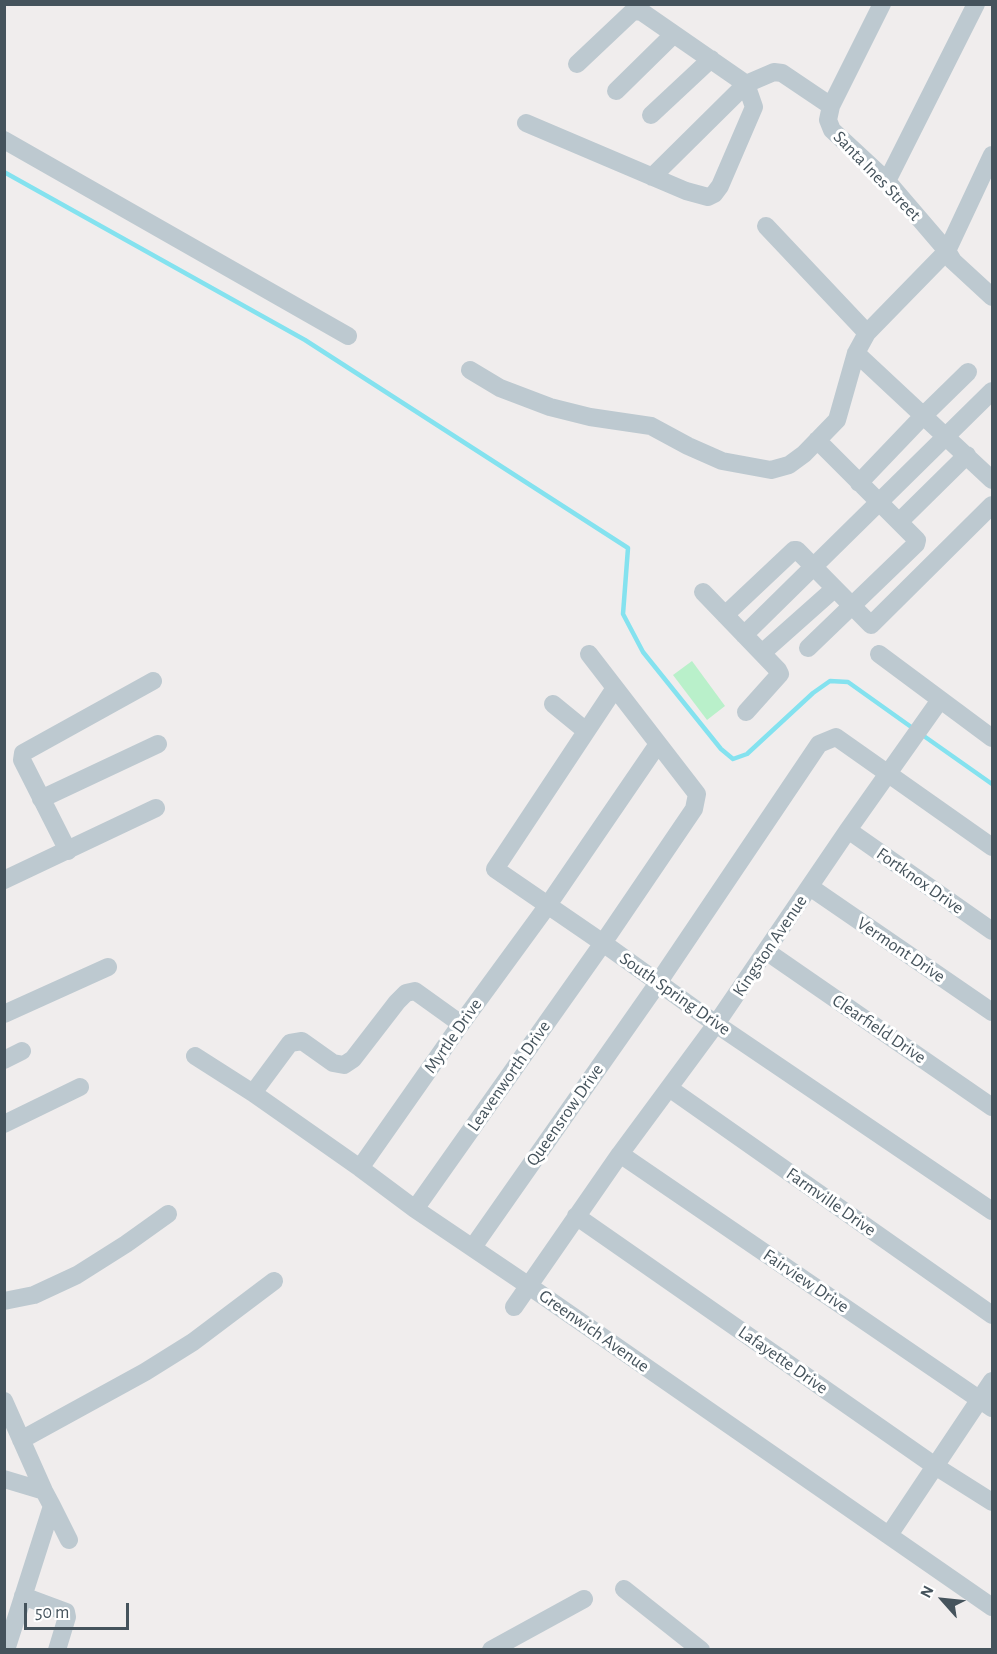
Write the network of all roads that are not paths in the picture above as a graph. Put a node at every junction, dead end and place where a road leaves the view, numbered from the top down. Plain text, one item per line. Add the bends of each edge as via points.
1 (882, 4) edge
2 (976, 4) edge
3 (674, 34) junction
4 (711, 60) junction
5 (577, 64) dead end
6 (746, 84) junction
7 (616, 91) dead end
8 (831, 106) junction
9 (651, 115) dead end
10 (526, 123) dead end
11 (4, 140) edge
12 (993, 155) edge
13 (652, 177) junction
14 (887, 182) junction
15 (766, 226) dead end
16 (947, 251) junction
17 (993, 297) edge
18 (867, 333) junction
19 (348, 336) dead end
20 (856, 353) junction
21 (470, 370) dead end
22 (968, 372) dead end
23 (993, 391) edge
24 (924, 415) junction
25 (945, 435) junction
26 (817, 440) junction
27 (967, 455) junction
28 (993, 480) edge
29 (859, 483) junction
30 (880, 502) junction
31 (993, 505) edge
32 (899, 522) junction
33 (813, 566) junction
34 (834, 589) junction
35 (703, 592) dead end
36 (852, 606) junction
37 (725, 615) junction
38 (744, 635) junction
39 (808, 648) dead end
40 (762, 653) junction
41 (589, 654) dead end
42 (879, 654) dead end
43 (153, 681) dead end
44 (615, 688) junction
45 (940, 700) junction
46 (553, 704) dead end
47 (746, 712) dead end
48 (586, 731) junction
49 (993, 738) edge
50 (158, 744) dead end
51 (658, 744) junction
52 (888, 773) junction
53 (41, 800) junction
54 (156, 808) dead end
55 (848, 830) junction
56 (993, 847) edge
57 (68, 851) junction
58 (4, 880) edge
59 (810, 887) junction
60 (548, 904) junction
61 (993, 931) edge
62 (603, 943) junction
63 (765, 951) junction
64 (108, 967) dead end
65 (658, 983) junction
66 (993, 1012) edge
67 (4, 1014) edge
68 (461, 1024) junction
69 (716, 1024) junction
70 (22, 1051) dead end
71 (195, 1056) dead end
72 (4, 1060) edge
73 (80, 1087) dead end
74 (669, 1088) junction
75 (253, 1093) junction
76 (993, 1107) edge
77 (4, 1124) edge
78 (620, 1154) junction
79 (360, 1168) junction
80 (415, 1209) junction
81 (993, 1210) edge
82 (168, 1214) dead end
83 (576, 1216) junction
84 (473, 1247) junction
85 (274, 1281) dead end
86 (529, 1286) junction
87 (4, 1301) edge
88 (514, 1307) dead end
89 (993, 1315) edge
90 (993, 1381) edge
91 (4, 1401) edge
92 (986, 1404) edge
93 (14, 1430) edge
94 (935, 1466) junction
95 (5, 1480) edge
96 (48, 1498) junction
97 (993, 1502) edge
98 (889, 1535) junction
99 (69, 1540) dead end
100 (624, 1589) dead end
101 (23, 1596) junction
102 (584, 1599) dead end
103 (993, 1607) edge
104 (6, 1650) edge
105 (57, 1650) edge
106 (491, 1650) edge
107 (701, 1650) edge

1 - 8 street, Santa Ines Street
2 - 14 street
3 - 4 street
3 - 5 street via 636,10
3 - 7 street
4 - 6 street
4 - 9 street
6 - 8 street via 774,72 782,73
6 - 13 street
6 - 13 street via 754,107 714,194 708,197 686,191
8 - 14 street, Santa Ines Street via 828,120 832,130
10 - 13 street
11 - 19 street
12 - 16 street
14 - 16 street, Santa Ines Street
15 - 18 street
16 - 17 street, Santa Ines Street
16 - 18 street
18 - 20 street
20 - 24 street
20 - 26 street via 837,420
21 - 26 street via 500,388 550,407 651,426 722,461 771,470 789,465
22 - 24 street
23 - 25 street
24 - 25 street
24 - 29 street
25 - 27 street
25 - 30 street
26 - 29 street
27 - 28 street
27 - 32 street
29 - 30 street
30 - 32 street
30 - 33 street
31 - 36 street via 871,625
32 - 36 street via 915,538 915,544
33 - 34 street
33 - 37 street via 797,550 791,551
33 - 38 street
34 - 36 street
34 - 40 street
35 - 37 street
36 - 39 street
37 - 38 street
38 - 40 street
40 - 47 street via 780,674
41 - 44 street, Leavenworth Drive
42 - 45 street
43 - 53 street via 23,753 22,760
44 - 48 street, South Spring Drive
44 - 51 street, Leavenworth Drive
45 - 49 street
45 - 52 street, Kingston Avenue
46 - 48 street
48 - 60 street, South Spring Drive via 495,869
50 - 53 street
51 - 60 street, Myrtle Drive
51 - 62 street, Leavenworth Drive via 697,794 694,809
52 - 55 street, Kingston Avenue
52 - 56 street
52 - 65 street, Queensrow Drive via 836,737 819,744
53 - 57 street
54 - 57 street
55 - 59 street, Kingston Avenue
55 - 61 street, Fortknox Drive
57 - 58 street
59 - 63 street, Kingston Avenue
59 - 66 street, Vermont Drive
60 - 62 street, South Spring Drive
60 - 68 street, Myrtle Drive
62 - 65 street, South Spring Drive
62 - 80 street, Leavenworth Drive
63 - 69 street, Kingston Avenue
63 - 76 street, Clearfield Drive
64 - 67 street
65 - 69 street, South Spring Drive
65 - 84 street, Queensrow Drive
68 - 75 street via 415,991 406,993 344,1065 333,1063 302,1041 290,1043
68 - 79 street, Myrtle Drive
69 - 74 street, Kingston Avenue
69 - 81 street, South Spring Drive
70 - 72 street
71 - 75 street, Greenwich Avenue
73 - 77 street
74 - 78 street, Kingston Avenue
74 - 89 street, Farmville Drive
75 - 79 street, Greenwich Avenue
78 - 83 street, Kingston Avenue
78 - 92 street, Fairview Drive
79 - 80 street, Greenwich Avenue
80 - 84 street, Greenwich Avenue
82 - 87 street via 77,1275 34,1296
83 - 86 street, Kingston Avenue
83 - 94 street, Lafayette Drive
84 - 86 street, Greenwich Avenue
85 - 93 street via 193,1342 135,1377
86 - 88 street, Kingston Avenue
86 - 98 street, Greenwich Avenue
90 - 92 street
91 - 93 street
92 - 94 street
93 - 96 street
94 - 97 street, Lafayette Drive
94 - 98 street
95 - 96 street
96 - 99 street
96 - 101 street
98 - 103 street, Greenwich Avenue
100 - 107 street
101 - 104 street
101 - 105 street via 66,1612
102 - 106 street

